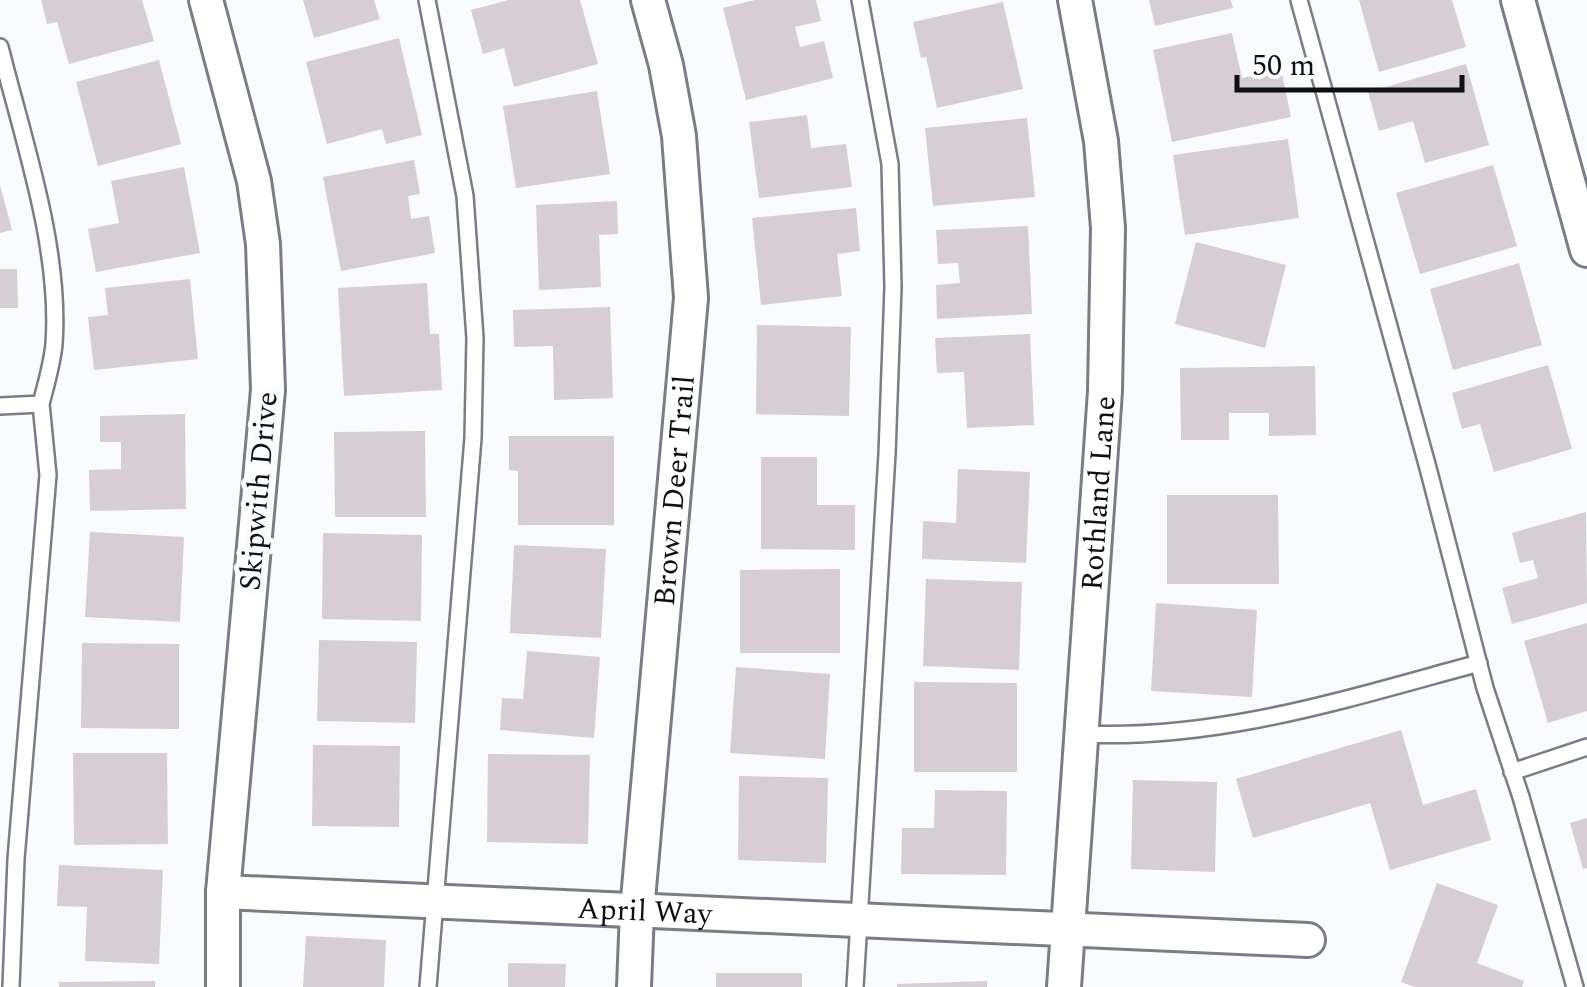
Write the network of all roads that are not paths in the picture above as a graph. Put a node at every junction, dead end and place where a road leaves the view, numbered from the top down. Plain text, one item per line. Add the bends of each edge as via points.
1 (206, 0) edge
2 (427, 0) edge
3 (648, 0) edge
4 (860, 0) edge
5 (1075, 0) edge
6 (1299, 0) edge
7 (1518, 0) edge
8 (0, 48) edge
9 (1587, 250) edge
10 (41, 404) junction
11 (0, 406) edge
12 (1479, 664) junction
13 (1081, 734) junction
14 (1587, 748) edge
15 (1512, 772) junction
16 (223, 892) junction
17 (435, 902) junction
18 (638, 911) junction
19 (858, 920) junction
20 (1066, 930) junction
21 (1308, 940) dead end
22 (11, 987) edge
23 (222, 987) edge
24 (428, 987) edge
25 (634, 987) edge
26 (855, 987) edge
27 (1064, 987) edge
28 (1575, 987) edge

1 - 16 street, Skipwith Drive via 254,181 268,390
2 - 17 lane via 466,196 475,338 473,438
3 - 18 street, Brown Deer Trail via 679,136 690,298
4 - 19 lane via 890,164 893,287
5 - 13 street, Rothland Lane via 1101,141 1108,228 1105,391
6 - 12 lane
7 - 9 street
8 - 10 lane via 48,254 54,341
10 - 11 lane
10 - 22 lane via 48,475
12 - 13 lane via 1201,730
12 - 15 lane
13 - 20 street, Rothland Lane
14 - 15 lane
15 - 28 lane
16 - 17 street, April Way
16 - 23 street, Skipwith Drive
17 - 18 street, April Way
17 - 24 lane
18 - 19 street, April Way
18 - 25 street, Brown Deer Trail
19 - 20 street, April Way
19 - 26 lane
20 - 21 street, April Way
20 - 27 street, Rothland Lane

